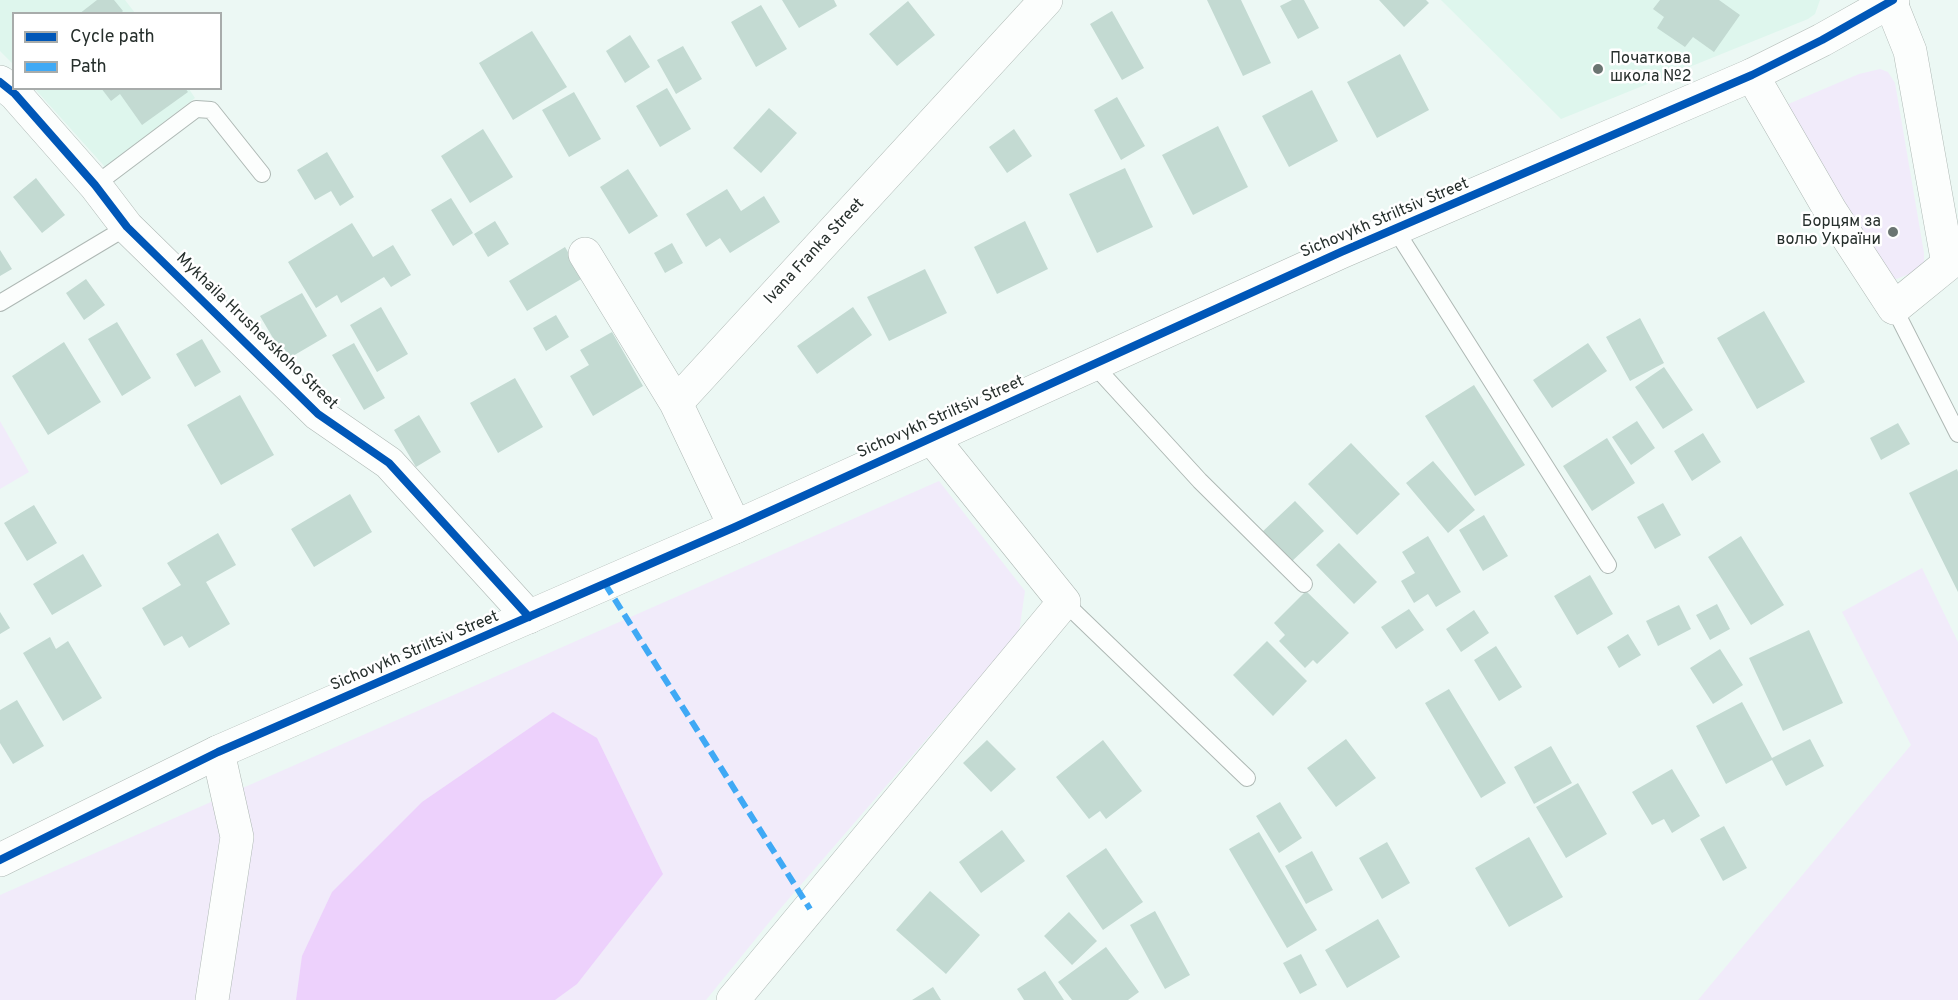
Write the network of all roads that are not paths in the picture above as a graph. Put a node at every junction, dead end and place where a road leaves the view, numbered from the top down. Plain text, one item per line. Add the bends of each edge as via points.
1 (1046, 0) edge
2 (1890, 0) edge
3 (1752, 75) junction
4 (13, 90) edge
5 (261, 174) dead end
6 (95, 185) junction
7 (126, 227) junction
8 (1395, 229) junction
9 (585, 254) dead end
10 (1953, 277) edge
11 (0, 303) edge
12 (1894, 308) junction
13 (1093, 364) junction
14 (676, 403) junction
15 (1958, 434) edge
16 (931, 437) junction
17 (735, 527) junction
18 (1608, 565) dead end
19 (1304, 584) dead end
20 (1064, 602) junction
21 (529, 617) junction
22 (218, 752) junction
23 (1247, 778) dead end
24 (0, 860) edge
25 (212, 1000) edge
26 (733, 1000) edge

1 - 14 street, Ivana Franka Street
2 - 3 street, Sichovykh Striltsiv Street
2 - 10 street via 1910,51
3 - 8 street, Sichovykh Striltsiv Street
3 - 12 street via 1830,210
4 - 6 street, Mykhaila Hrushevskoho Street
5 - 6 lane via 211,110 196,109
6 - 7 street, Mykhaila Hrushevskoho Street
7 - 11 lane
7 - 21 street, Mykhaila Hrushevskoho Street via 318,414 389,463
8 - 13 street, Sichovykh Striltsiv Street
8 - 18 lane
9 - 14 street
10 - 12 street
12 - 15 lane
13 - 16 street, Sichovykh Striltsiv Street
13 - 19 lane via 1200,481
14 - 17 street
16 - 17 street, Sichovykh Striltsiv Street
16 - 20 street, Sichovykh Striltsiv Street
17 - 21 street, Sichovykh Striltsiv Street
20 - 23 lane, Sichovykh Striltsiv Street
20 - 26 street
21 - 22 street, Sichovykh Striltsiv Street
22 - 24 street, Sichovykh Striltsiv Street
22 - 25 street via 237,837

